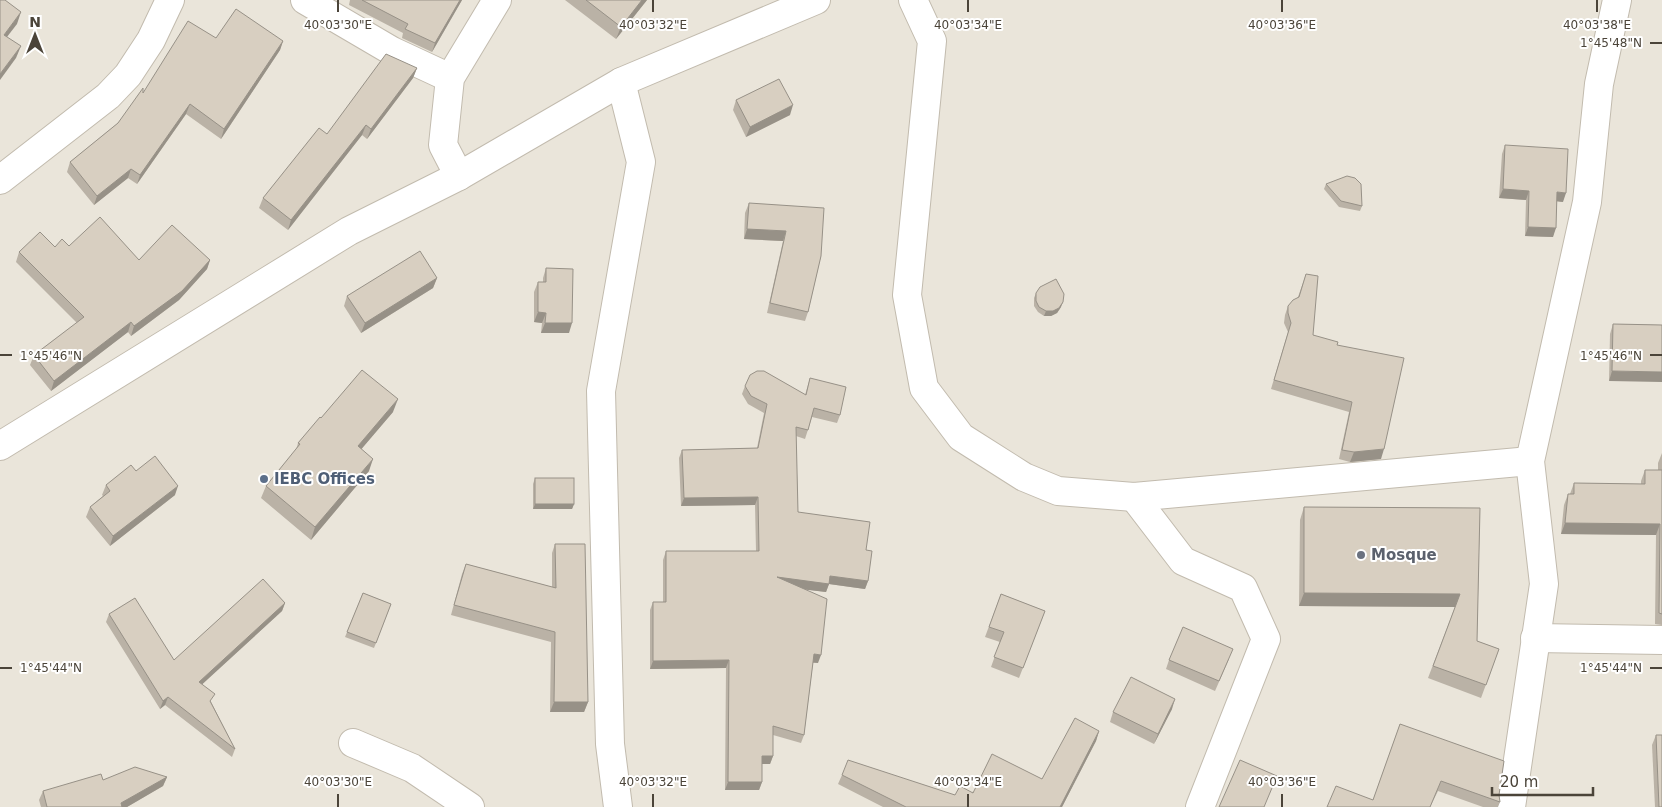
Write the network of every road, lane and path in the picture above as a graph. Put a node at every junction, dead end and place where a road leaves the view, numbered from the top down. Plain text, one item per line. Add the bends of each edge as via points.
1 (170, 0) edge
2 (305, 0) edge
3 (498, 0) edge
4 (816, 0) edge
5 (913, 0) edge
6 (1617, 0) edge
7 (450, 78) junction
8 (621, 82) junction
9 (459, 176) junction
10 (0, 180) edge
11 (0, 446) edge
12 (1530, 461) junction
13 (1134, 496) junction
14 (1535, 638) junction
15 (1662, 640) edge
16 (353, 743) dead end
17 (470, 807) edge
18 (618, 807) edge
19 (1200, 807) edge
20 (1511, 807) edge

1 - 10 street via 128,75 108,96
2 - 7 street via 392,51
3 - 7 street
4 - 8 street
5 - 13 street via 932,40 907,295 924,388 961,437 1024,477 1058,491
6 - 12 street via 1599,84 1587,202
7 - 9 street via 443,145
8 - 9 street
8 - 18 street via 640,162 601,391 610,744
9 - 11 street via 349,231
12 - 13 street
12 - 14 street via 1544,584
13 - 19 street via 1183,561 1243,588 1266,639
14 - 15 street
14 - 20 street
16 - 17 street via 412,768

